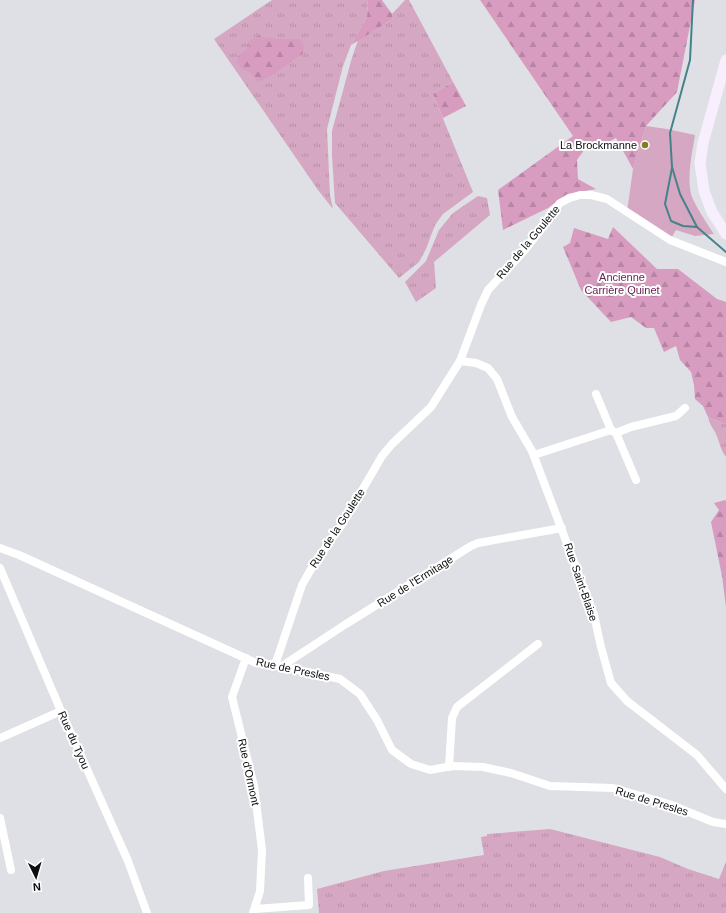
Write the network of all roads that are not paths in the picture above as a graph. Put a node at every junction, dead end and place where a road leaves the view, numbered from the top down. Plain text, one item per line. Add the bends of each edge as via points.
1 (726, 60) edge
2 (726, 234) edge
3 (726, 262) edge
4 (460, 361) junction
5 (596, 394) dead end
6 (685, 408) dead end
7 (613, 431) junction
8 (534, 455) junction
9 (636, 480) dead end
10 (562, 528) junction
11 (0, 548) edge
12 (0, 568) edge
13 (538, 644) dead end
14 (246, 658) junction
15 (278, 666) junction
16 (61, 711) junction
17 (0, 738) edge
18 (449, 767) junction
19 (726, 790) edge
20 (0, 818) edge
21 (726, 824) edge
22 (11, 870) dead end
23 (308, 878) dead end
24 (254, 911) edge
25 (147, 913) edge

1 - 2 main road via 703,142 700,163 704,191 712,212
3 - 4 street, Rue de la Goulette via 670,240 606,199 591,195 570,198 560,203 551,213 524,251 488,290
4 - 8 street, Rue Saint-Blaise via 488,368 497,379 512,417
4 - 15 street, Rue de la Goulette via 431,408 382,456 343,523 314,564 302,585
5 - 7 street
6 - 7 street via 676,416
7 - 8 street
7 - 9 street
8 - 10 street, Rue Saint-Blaise
10 - 15 street, Rue de l'Ermitage via 471,546
10 - 19 street, Rue Saint-Blaise via 594,615 611,683 627,701 698,755
11 - 14 street, Rue de Presles
12 - 16 street, Rue du Tyou
13 - 18 street via 457,707 452,718
14 - 15 street, Rue de Presles via 256,663
14 - 24 street, Rue d'Ormont via 232,697 254,786 262,850 260,891
15 - 18 street, Rue de Presles via 340,679 360,694 392,750 411,764 430,770
16 - 17 street
16 - 25 street, Rue du Tyou via 128,861
18 - 21 street, Rue de Presles via 483,767 550,786 613,788 669,804 713,822
20 - 22 street
23 - 24 street via 309,905

